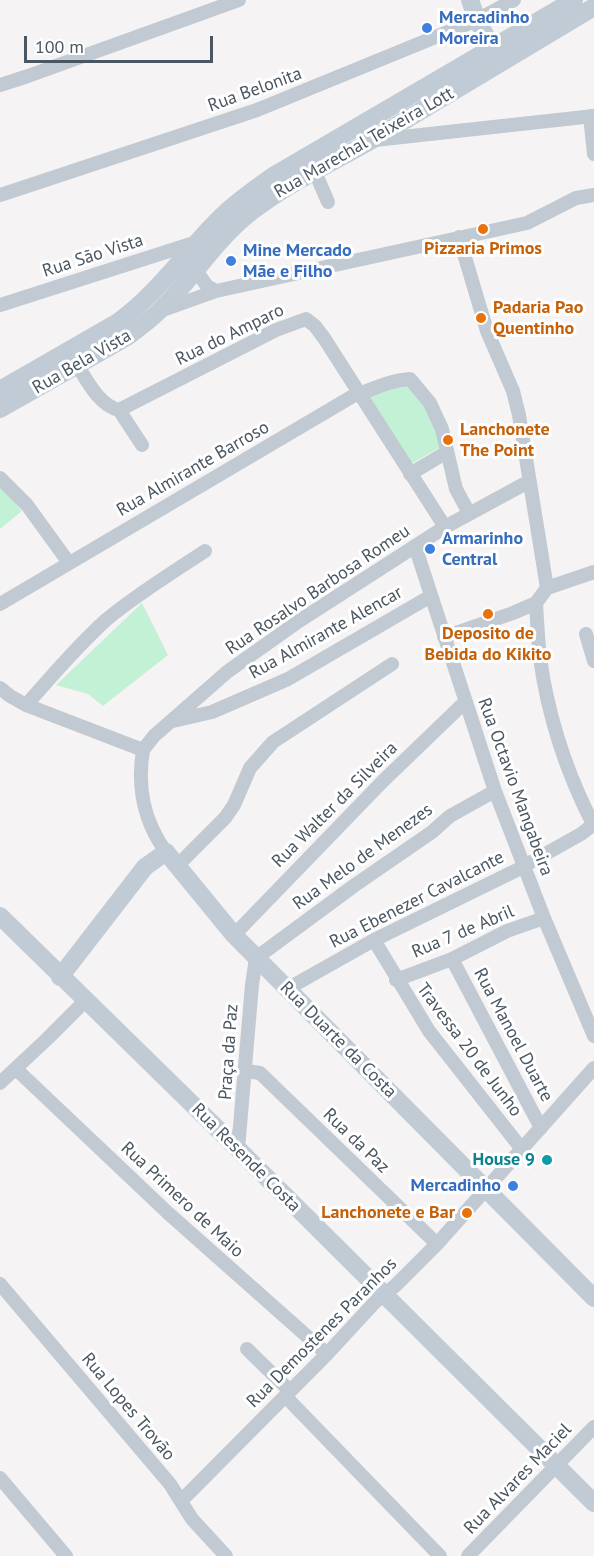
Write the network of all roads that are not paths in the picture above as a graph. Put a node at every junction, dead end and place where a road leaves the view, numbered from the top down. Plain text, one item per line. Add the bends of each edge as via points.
1 (239, 0) edge
2 (470, 0) edge
3 (514, 0) edge
4 (574, 0) edge
5 (594, 7) edge
6 (477, 20) junction
7 (493, 49) junction
8 (0, 85) edge
9 (592, 116) edge
10 (371, 140) junction
11 (594, 154) edge
12 (310, 165) junction
13 (0, 195) edge
14 (594, 195) edge
15 (328, 202) dead end
16 (459, 237) junction
17 (197, 242) junction
18 (195, 269) junction
19 (216, 291) junction
20 (154, 304) junction
21 (0, 305) edge
22 (77, 365) junction
23 (0, 390) edge
24 (359, 394) junction
25 (0, 409) edge
26 (119, 410) junction
27 (142, 445) dead end
28 (447, 452) junction
29 (410, 474) junction
30 (0, 478) edge
31 (528, 482) junction
32 (469, 513) junction
33 (445, 527) junction
34 (415, 546) junction
35 (205, 551) dead end
36 (69, 563) junction
37 (594, 572) edge
38 (547, 588) junction
39 (431, 596) junction
40 (536, 603) junction
41 (0, 604) edge
42 (586, 634) dead end
43 (444, 638) junction
44 (594, 661) edge
45 (392, 664) dead end
46 (0, 688) edge
47 (465, 702) junction
48 (26, 705) junction
49 (170, 722) junction
50 (143, 750) junction
51 (495, 791) junction
52 (594, 825) edge
53 (171, 859) junction
54 (524, 865) junction
55 (0, 916) edge
56 (544, 918) junction
57 (234, 935) junction
58 (374, 940) junction
59 (256, 958) junction
60 (452, 958) junction
61 (60, 977) junction
62 (396, 980) junction
63 (287, 988) junction
64 (85, 1001) junction
65 (594, 1036) edge
66 (594, 1068) edge
67 (16, 1069) junction
68 (246, 1071) junction
69 (0, 1083) edge
70 (541, 1128) junction
71 (521, 1148) junction
72 (238, 1149) junction
73 (486, 1187) junction
74 (436, 1244) junction
75 (0, 1284) edge
76 (384, 1295) junction
77 (594, 1298) edge
78 (247, 1349) dead end
79 (327, 1354) junction
80 (288, 1394) junction
81 (594, 1427) edge
82 (556, 1465) junction
83 (0, 1478) edge
84 (181, 1501) junction
85 (594, 1503) edge
86 (66, 1556) edge
87 (226, 1556) edge
88 (440, 1556) edge
89 (468, 1556) edge

1 - 8 street
2 - 6 main road
3 - 6 street, Rua Belonita
4 - 7 main road, Rua Marechal Teixeira Lott
5 - 10 main road, Rua Marechal Teixeira Lott
6 - 7 main road
6 - 13 street, Rua Belonita via 257,110
7 - 12 main road, Rua Marechal Teixeira Lott
9 - 10 street
9 - 11 street
10 - 12 main road, Rua Marechal Teixeira Lott
12 - 15 street
12 - 17 main road, Rua Marechal Teixeira Lott via 273,176 242,198
12 - 18 main road, Rua Marechal Teixeira Lott via 252,211
14 - 16 street via 568,201 527,223
16 - 19 street
16 - 31 street via 489,337 513,391
17 - 20 main road, Rua Marechal Teixeira Lott
17 - 21 street, Rua São Vista
18 - 19 street via 207,286
18 - 20 main road, Rua Marechal Teixeira Lott
19 - 20 street
20 - 22 main road, Rua Bela Vista via 128,337
20 - 23 main road, Rua Bela Vista
22 - 25 main road, Rua Bela Vista
22 - 26 street via 103,403
24 - 26 street, Rua do Amparo via 324,338 306,319 276,330
24 - 28 street, Rua Almirante Barroso via 410,379 430,403
24 - 29 street
24 - 36 street, Rua Almirante Barroso
26 - 27 street
28 - 29 street
28 - 32 street via 456,489
29 - 33 street
30 - 36 street via 27,505
31 - 32 street, Rua Rosalvo Barbosa Romeu
31 - 38 street
32 - 33 street, Rua Rosalvo Barbosa Romeu
33 - 34 street, Rua Rosalvo Barbosa Romeu
34 - 39 street, Rua Octavio Mangabeira
34 - 49 street, Rua Rosalvo Barbosa Romeu via 227,672
35 - 48 street via 106,620
36 - 41 street, Rua Almirante Barroso
37 - 38 street
38 - 40 street
39 - 43 street, Rua Octavio Mangabeira
39 - 49 street, Rua Almirante Alencar via 288,679 212,712
40 - 43 street
40 - 52 street via 540,657 559,742
42 - 44 street
43 - 47 street, Rua Octavio Mangabeira
45 - 53 street via 273,742 250,768 225,818
46 - 48 street
47 - 51 street, Rua Octavio Mangabeira
47 - 57 street, Rua Walter da Silveira
48 - 50 street
49 - 50 street, Rua Rosalvo Barbosa Romeu
50 - 53 street, Rua Duarte da Costa via 143,806 154,836
51 - 54 street, Rua Octavio Mangabeira
51 - 59 street, Rua Melo de Menezes via 450,816
52 - 54 street, Rua Ebenezer Cavalcante
53 - 57 main road, Rua Duarte da Costa
53 - 61 main road via 145,867
54 - 56 street, Rua Octavio Mangabeira
54 - 58 street, Rua Ebenezer Cavalcante
55 - 61 main road, Rua Resende Costa
56 - 60 street, Rua 7 de Abril
56 - 65 street, Rua Octavio Mangabeira
57 - 59 main road, Rua Duarte da Costa
58 - 62 street, Travessa 20 de Junho
58 - 63 street, Rua Ebenezer Cavalcante
59 - 63 main road, Rua Duarte da Costa
59 - 68 street, Praça da Paz
60 - 62 street, Rua 7 de Abril
60 - 70 street, Rua Manoel Duarte
61 - 64 main road, Rua Resende Costa
62 - 71 street, Travessa 20 de Junho via 429,1031
63 - 73 main road, Rua Duarte da Costa
64 - 67 street
64 - 72 main road, Rua Resende Costa
66 - 70 street, Rua Demostenes Paranhos
67 - 69 street
67 - 79 street, Rua Primero de Maio via 168,1213
68 - 72 street, Praça da Paz
68 - 74 street, Rua da Paz via 260,1073
70 - 71 street, Rua Demostenes Paranhos
71 - 73 street, Rua Demostenes Paranhos
72 - 76 main road, Rua Resende Costa
73 - 74 street, Rua Demostenes Paranhos
73 - 77 main road, Rua Duarte da Costa
74 - 76 street, Rua Demostenes Paranhos
75 - 84 street, Rua Lopes Trovão
76 - 79 street, Rua Demostenes Paranhos
76 - 82 main road, Rua Resende Costa
78 - 80 street
79 - 80 street, Rua Demostenes Paranhos
80 - 84 street, Rua Demostenes Paranhos
80 - 88 street
81 - 82 street, Rua Alvares Maciel
82 - 85 main road, Rua Resende Costa
82 - 89 street, Rua Alvares Maciel
83 - 86 street
84 - 87 street, Rua Lopes Trovão

